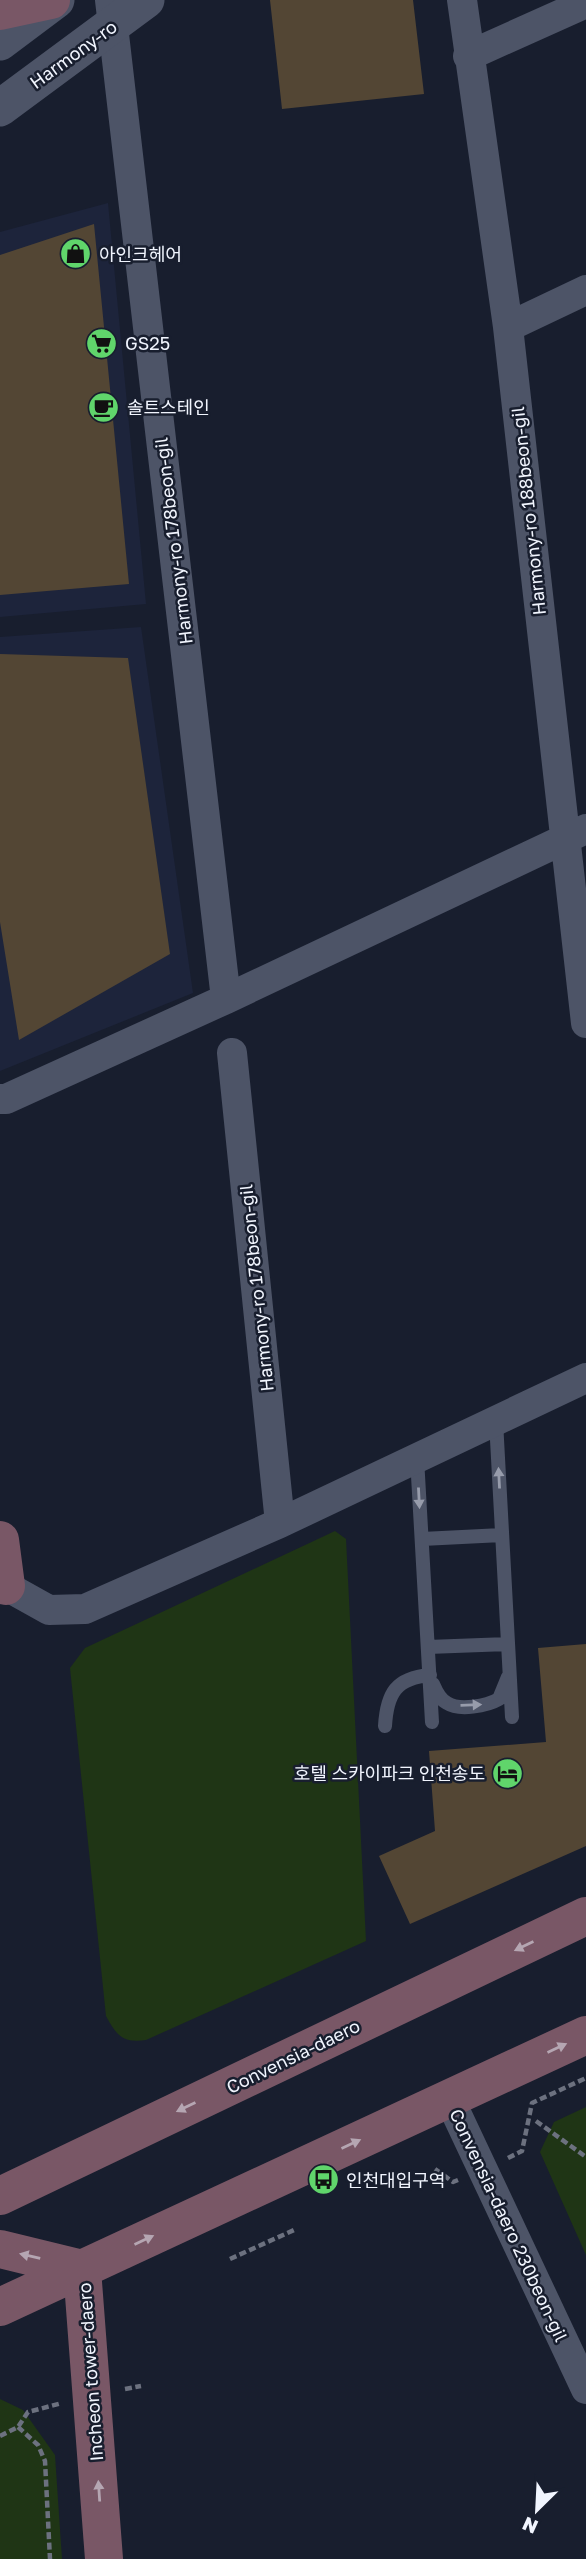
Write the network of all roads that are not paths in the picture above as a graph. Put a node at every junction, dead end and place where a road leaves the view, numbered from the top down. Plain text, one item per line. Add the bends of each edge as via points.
1 (53, 0) edge
2 (146, 0) edge
3 (462, 0) edge
4 (586, 3) edge
5 (0, 10) edge
6 (112, 12) edge
7 (0, 42) edge
8 (468, 56) junction
9 (0, 108) edge
10 (586, 289) edge
11 (508, 327) junction
12 (575, 834) edge
13 (226, 999) junction
14 (586, 1023) edge
15 (232, 1053) dead end
16 (0, 1099) edge
17 (586, 1378) edge
18 (496, 1421) junction
19 (417, 1458) junction
20 (279, 1523) junction
21 (502, 1535) junction
22 (422, 1539) junction
23 (0, 1540) edge
24 (3, 1583) edge
25 (508, 1644) junction
26 (428, 1647) junction
27 (509, 1662) junction
28 (429, 1670) junction
29 (512, 1717) dead end
30 (432, 1722) dead end
31 (385, 1726) dead end
32 (586, 1916) edge
33 (586, 2035) edge
34 (449, 2098) junction
35 (0, 2196) edge
36 (0, 2249) edge
37 (82, 2269) junction
38 (0, 2307) edge
39 (586, 2389) edge
40 (104, 2559) edge

1 - 5 main road
1 - 7 street
2 - 6 street, Harmony-ro
3 - 8 street, Harmony-ro 188beon-gil
4 - 8 street
6 - 9 street, Harmony-ro
6 - 13 street, Harmony-ro 178beon-gil
8 - 11 street, Harmony-ro 188beon-gil
10 - 11 street
11 - 12 street, Harmony-ro 188beon-gil
12 - 13 street
12 - 14 street, Harmony-ro 188beon-gil
13 - 16 street
15 - 20 street, Harmony-ro 178beon-gil
17 - 18 street
18 - 19 street
21 -> 18 lane
19 - 20 street
19 -> 22 lane
20 - 24 street via 85,1609 48,1610
21 - 22 lane
21 - 25 lane
22 - 26 lane
23 - 24 main road
25 - 26 lane
25 - 27 lane
26 - 28 lane
28 -> 27 lane via 449,1705 486,1705 499,1699
27 - 29 lane
28 - 30 lane
28 - 31 lane via 399,1684 388,1702
32 -> 35 main road, Convensia-daero
34 -> 33 main road
37 -> 34 main road
34 - 39 street, Convensia-daero 230beon-gil
37 -> 36 main road, Incheon tower-daero
37 - 38 main road
40 -> 37 main road, Incheon tower-daero

